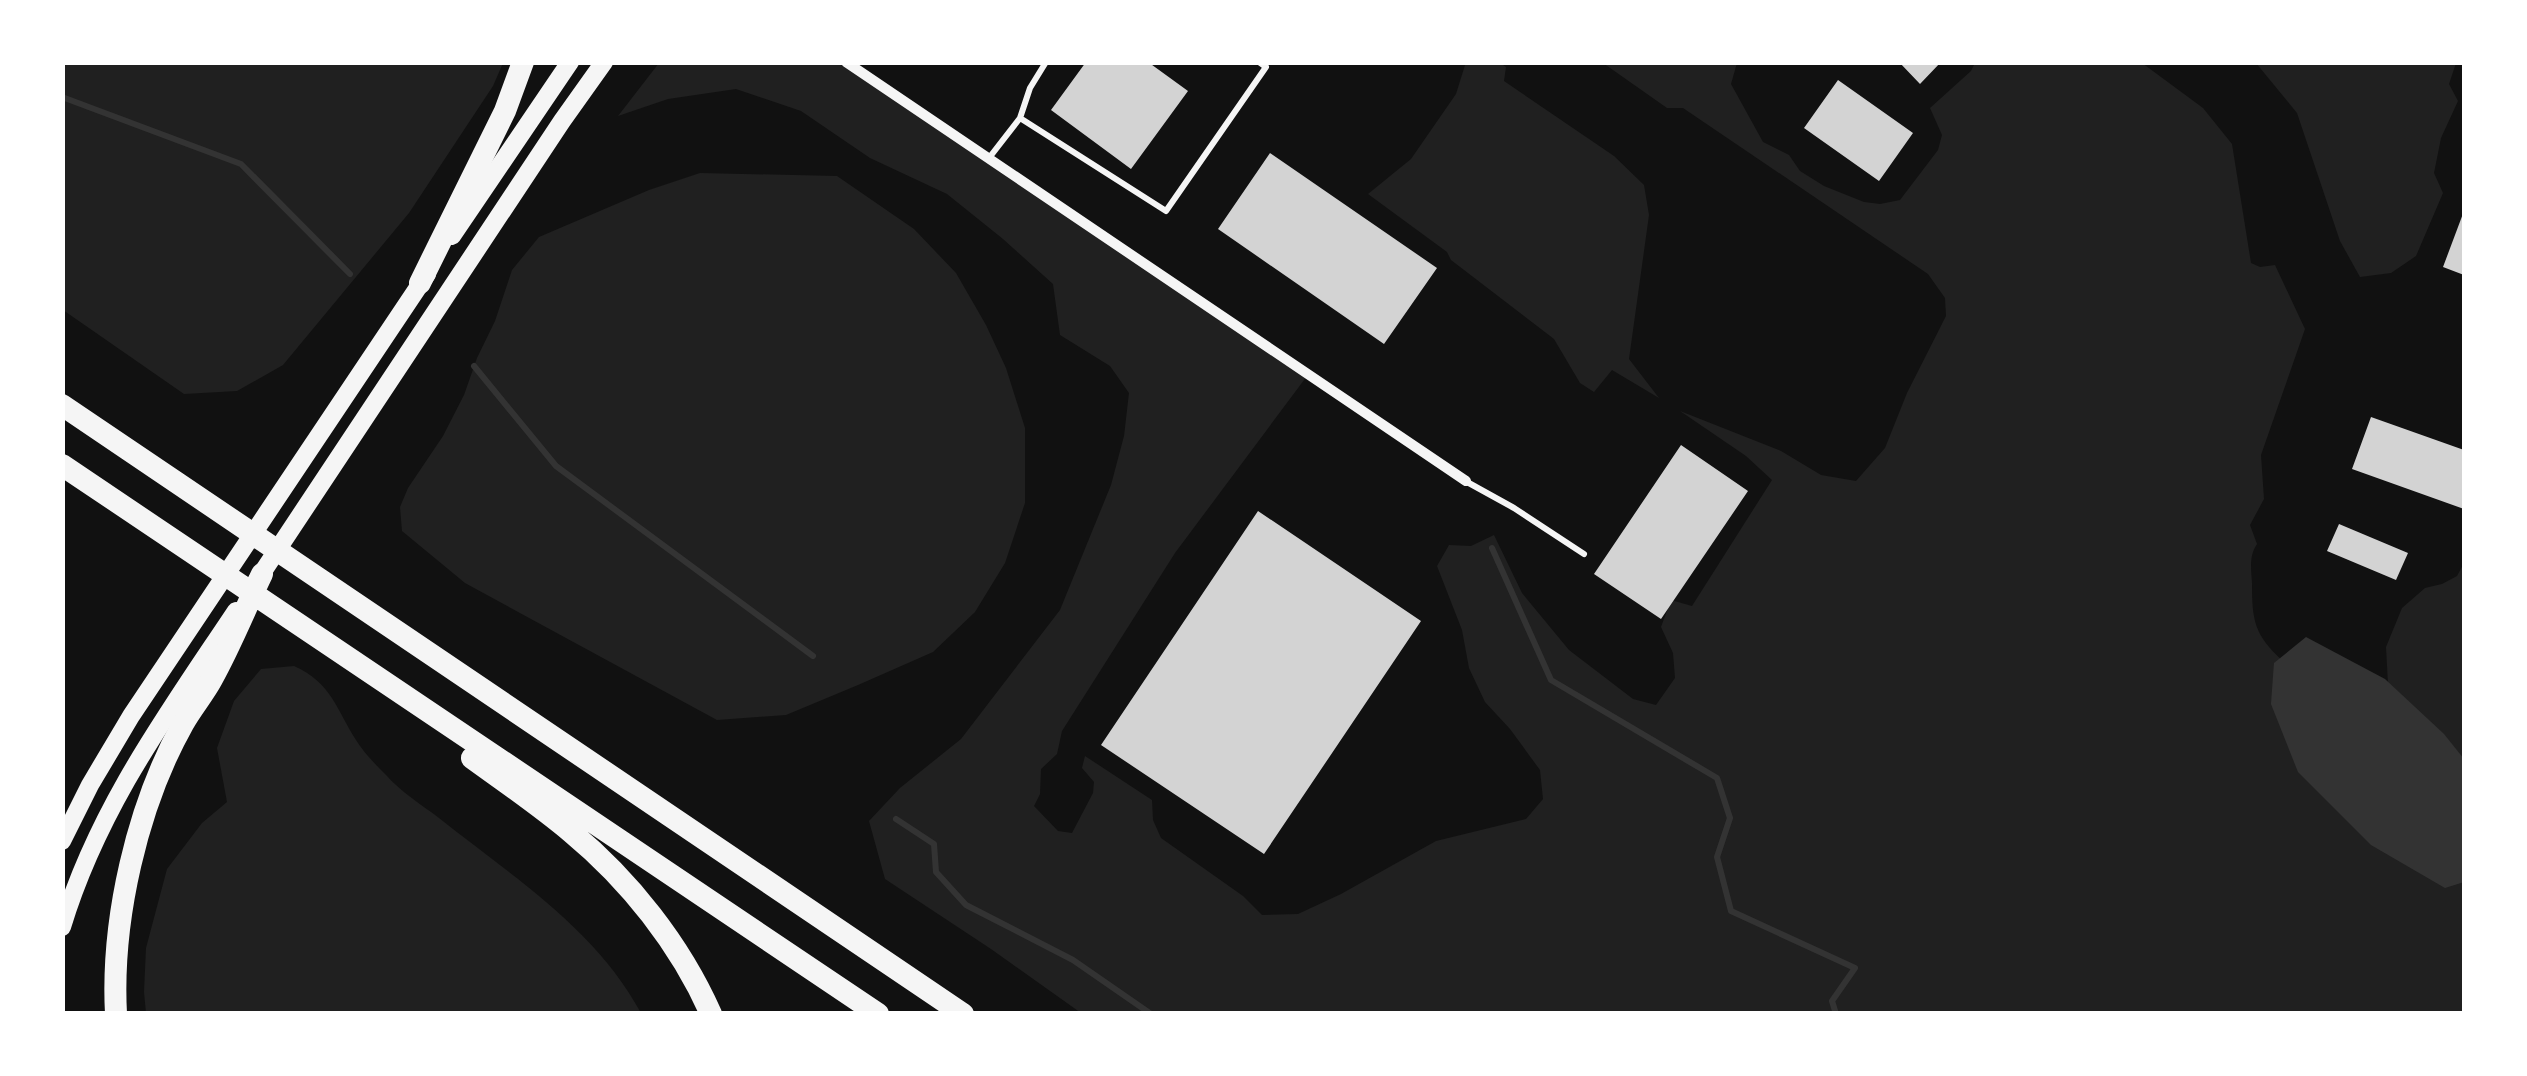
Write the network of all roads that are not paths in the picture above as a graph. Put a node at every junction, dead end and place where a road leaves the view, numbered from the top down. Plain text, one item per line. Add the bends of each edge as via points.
1 (523, 62) edge
2 (570, 62) edge
3 (604, 62) edge
4 (846, 62) edge
5 (1046, 62) edge
6 (1259, 62) edge
7 (1020, 118) junction
8 (988, 159) junction
9 (420, 284) junction
10 (62, 404) edge
11 (62, 464) edge
12 (1466, 481) joint
13 (1584, 554) dead end
14 (262, 574) junction
15 (303, 627) junction
16 (62, 841) edge
17 (62, 927) edge
18 (116, 1014) edge
19 (711, 1014) edge
20 (878, 1014) edge
21 (963, 1014) edge

1 - 9 highway
2 - 9 main road
3 - 14 main road
4 - 8 street
5 - 7 lane
6 - 7 lane via 1266,67 1166,211
7 - 8 lane
8 - 12 street
9 - 16 main road via 131,716
10 - 21 highway
11 - 15 highway
12 - 13 lane
14 - 17 main road via 126,779
14 - 18 highway via 212,680 182,725 141,827 120,924
15 - 19 highway via 570,830 637,898
15 - 20 highway

